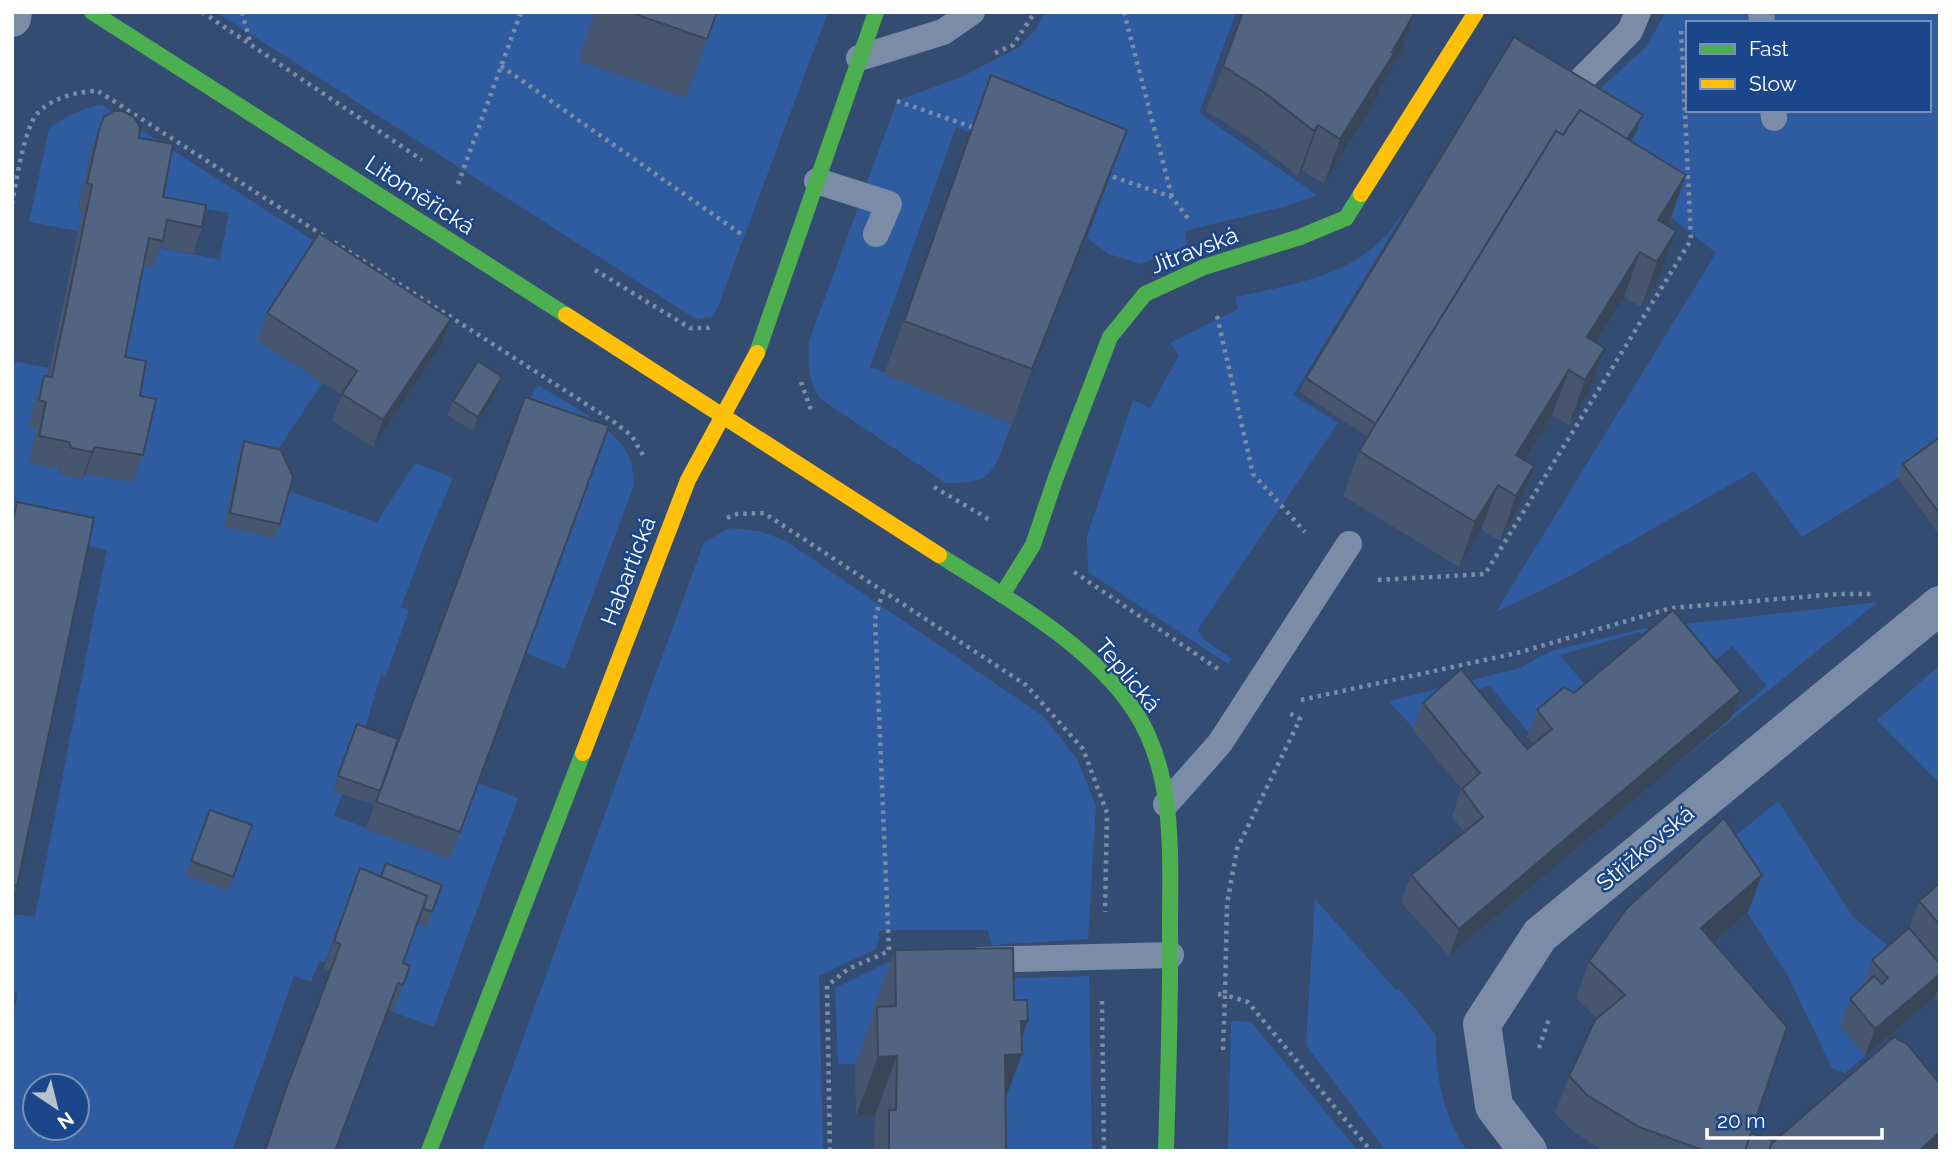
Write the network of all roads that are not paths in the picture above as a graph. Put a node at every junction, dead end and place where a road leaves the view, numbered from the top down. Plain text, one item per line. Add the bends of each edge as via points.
1 (13, 12) edge
2 (92, 12) edge
3 (876, 12) edge
4 (972, 12) edge
5 (1476, 12) edge
6 (1638, 12) edge
7 (12, 18) edge
8 (859, 58) junction
9 (1573, 88) edge
10 (817, 181) junction
11 (876, 234) dead end
12 (723, 416) junction
13 (1342, 554) road end
14 (1002, 595) junction
15 (1940, 605) edge
16 (1166, 804) junction
17 (1171, 955) junction
18 (932, 961) edge
19 (429, 1151) edge
20 (1166, 1151) edge
21 (1528, 1151) edge

1 - 7 street
2 - 12 street, Litoměřická
3 - 8 street, Habartická
4 - 8 lane via 943,32
5 - 14 street, Jitravská via 1346,218 1204,267 1145,294 1111,337 1033,545
6 - 9 lane via 1630,31
8 - 10 street, Habartická
10 - 11 lane via 889,204
10 - 12 street, Habartická via 755,359
12 - 14 street, Teplická
12 - 19 street, Habartická via 688,480
13 - 16 lane via 1220,743
14 - 16 street, Teplická via 1071,644 1133,709 1150,737
15 - 21 street, Střížkovská via 1540,935 1482,1024 1494,1107
16 - 17 street, Teplická
17 - 18 lane
17 - 20 street, Teplická

